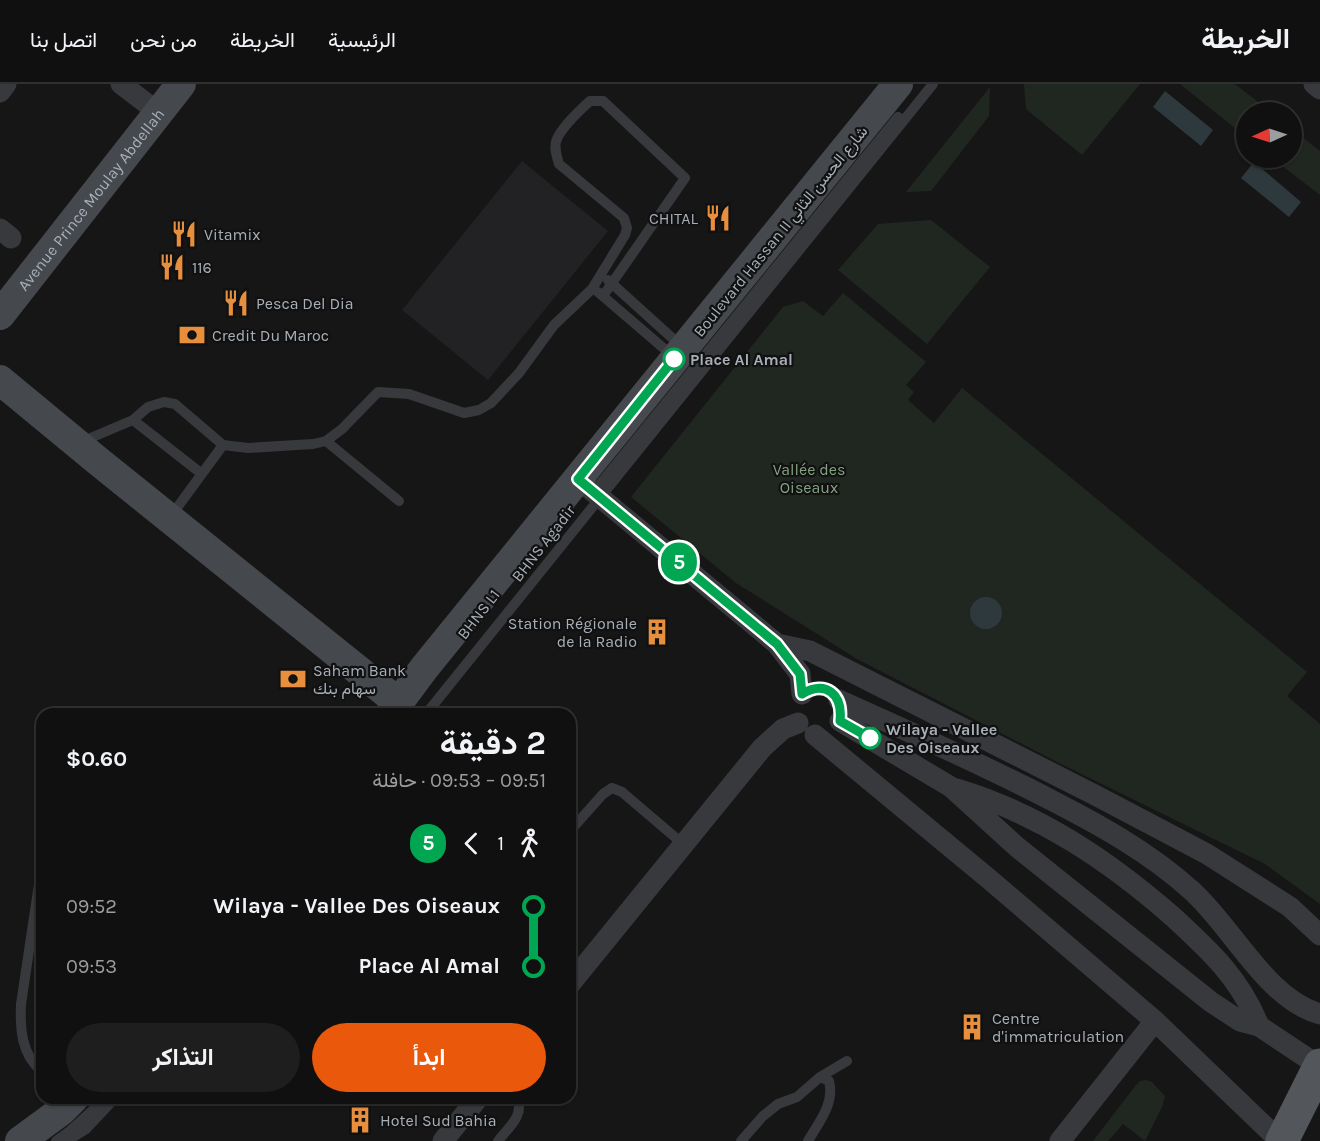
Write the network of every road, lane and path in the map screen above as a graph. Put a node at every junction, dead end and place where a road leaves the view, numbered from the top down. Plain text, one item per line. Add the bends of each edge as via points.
1 (6, 84) edge
2 (121, 84) edge
3 (181, 84) edge
4 (898, 84) edge
5 (924, 84) edge
6 (933, 84) edge
7 (1314, 84) edge
8 (1320, 89) edge
9 (0, 92) edge
10 (159, 113) junction
11 (601, 274) junction
12 (612, 284) junction
13 (592, 289) junction
14 (603, 296) junction
15 (0, 315) edge
16 (679, 353) junction
17 (0, 380) edge
18 (133, 420) junction
19 (326, 441) junction
20 (76, 443) junction
21 (223, 445) junction
22 (202, 474) junction
23 (590, 489) junction
24 (399, 501) dead end
25 (170, 519) junction
26 (777, 644) junction
27 (802, 694) junction
28 (400, 708) edge
29 (404, 708) edge
30 (430, 708) edge
31 (840, 710) junction
32 (806, 729) junction
33 (951, 787) junction
34 (576, 824) edge
35 (683, 844) junction
36 (36, 904) edge
37 (1320, 935) edge
38 (576, 977) edge
39 (1320, 1014) edge
40 (1155, 1021) junction
41 (1259, 1026) junction
42 (847, 1061) dead end
43 (1320, 1065) edge
44 (36, 1067) edge
45 (820, 1077) junction
46 (68, 1104) edge
47 (99, 1104) edge
48 (109, 1104) edge
49 (473, 1104) edge
50 (519, 1104) edge
51 (20, 1141) edge
52 (56, 1141) edge
53 (67, 1141) edge
54 (443, 1141) edge
55 (498, 1141) edge
56 (741, 1141) edge
57 (808, 1141) edge
58 (1060, 1141) edge
59 (1281, 1141) edge

1 - 9 street
2 - 10 street
3 - 10 street, Avenue Prince Moulay Abdellah
4 - 16 street, Boulevard Hassan II شارع الحسن الثاني
5 - 23 lane
6 - 23 lane, BHNS Agadir
7 - 8 street
10 - 15 street, Avenue Prince Moulay Abdellah
11 - 12 lane
11 - 12 lane via 626,235 624,218 559,164 555,152 557,139 590,101 603,101 685,178
11 - 13 lane
12 - 14 lane
12 - 16 lane
13 - 14 lane
13 - 19 lane via 554,325 491,403 479,410 464,413 409,393 378,392
14 - 16 lane
16 - 23 street, Boulevard Hassan II شارع الحسن الثاني
17 - 20 street
18 - 20 lane
18 - 21 lane via 156,403 175,404
18 - 22 lane
19 - 21 lane
19 - 24 lane
20 - 25 street
21 - 22 lane
22 - 25 lane
23 - 26 street
23 - 29 street, Boulevard Hassan II شارع الحسن الثاني
23 - 30 lane, BHNS Agadir
25 - 28 street
26 - 27 street via 800,674
26 - 37 street via 810,651 1207,854 1290,907
27 - 31 street via 822,688 831,692
27 - 32 street via 795,714
31 - 32 street via 834,729 825,735
31 - 33 street
31 - 39 street via 991,768 1095,822 1191,890 1280,992
32 - 35 street via 783,729 762,748
32 - 40 street
33 - 41 street via 1017,847 1175,975 1225,1013
33 - 41 street via 1040,822 1094,854 1141,889 1229,973 1243,990
34 - 35 lane via 612,788 622,792
35 - 38 street
36 - 44 lane via 20,1026 26,1052
40 - 58 street
40 - 59 street
41 - 43 street
42 - 45 lane
43 - 59 main road
45 - 56 lane via 797,1097 778,1104 763,1116
45 - 57 lane via 829,1081 830,1101
46 - 51 street
47 - 52 lane
48 - 53 lane via 86,1129
49 - 54 street
50 - 55 lane via 517,1117

